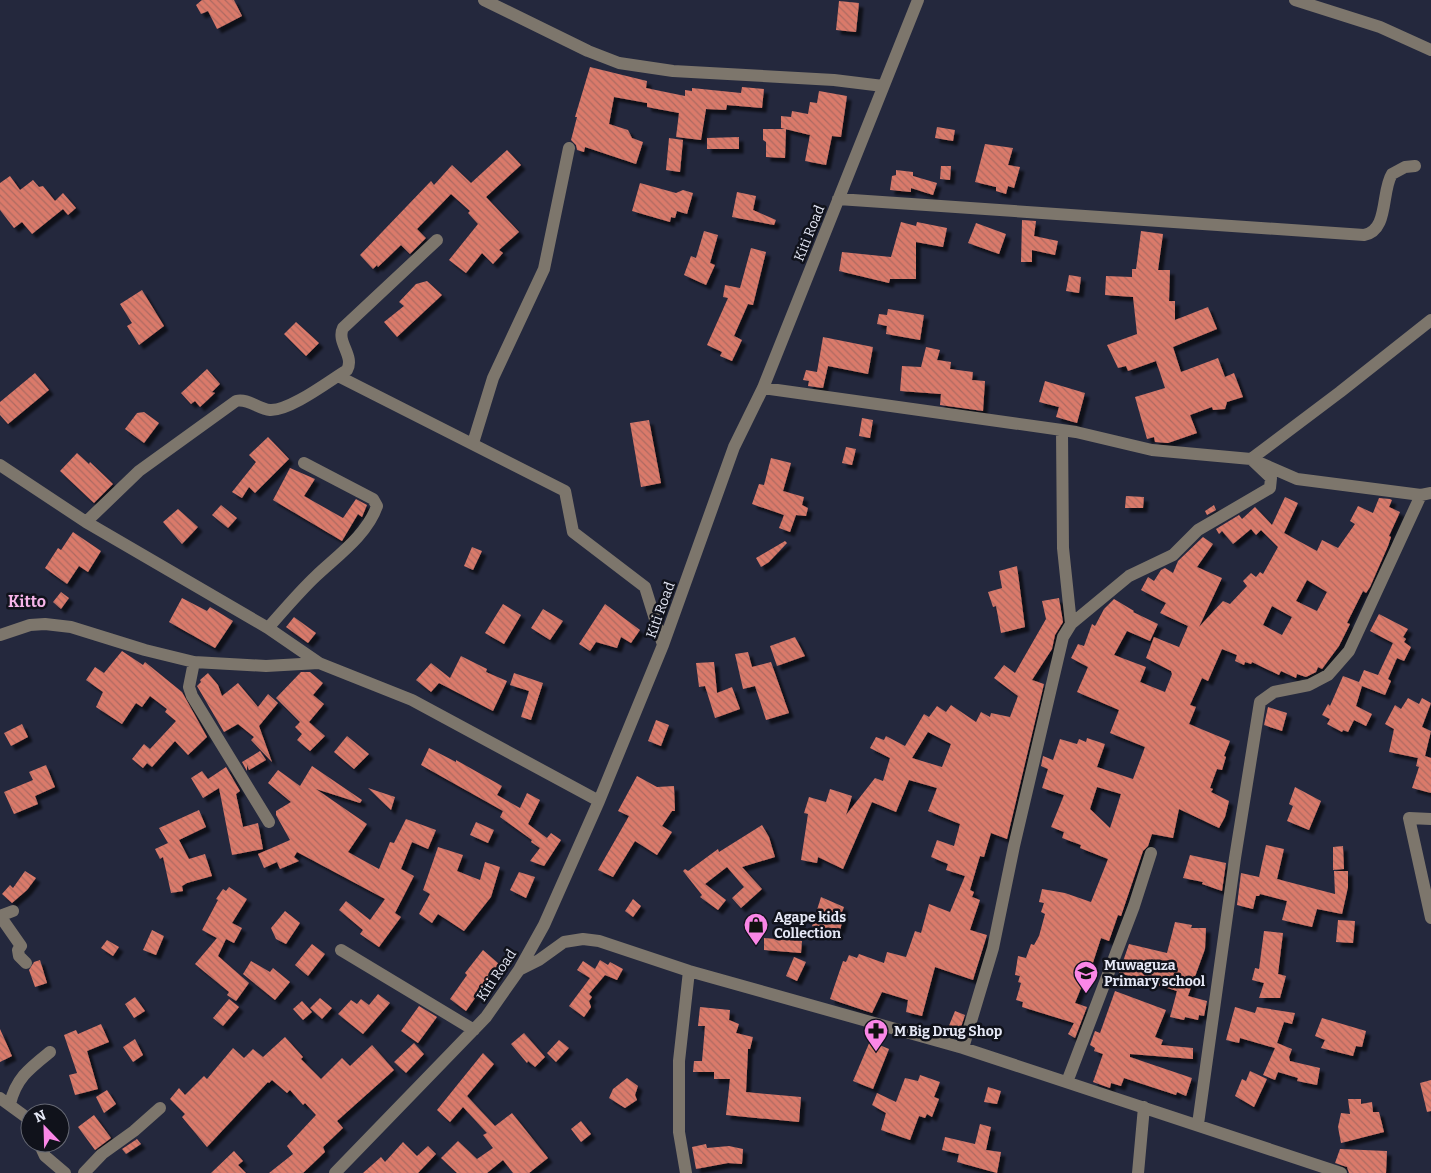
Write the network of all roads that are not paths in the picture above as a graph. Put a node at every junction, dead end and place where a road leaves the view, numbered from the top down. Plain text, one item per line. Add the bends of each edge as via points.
1 (484, 0) edge
2 (918, 0) edge
3 (1294, 0) edge
4 (1431, 50) edge
5 (883, 86) junction
6 (569, 148) dead end
7 (1415, 166) dead end
8 (838, 199) junction
9 (437, 240) dead end
10 (1431, 320) edge
11 (338, 376) junction
12 (762, 388) junction
13 (1062, 431) junction
14 (473, 443) junction
15 (1251, 459) junction
16 (304, 463) dead end
17 (0, 465) edge
18 (1426, 494) edge
19 (86, 522) junction
20 (1071, 624) junction
21 (268, 628) junction
22 (0, 635) edge
23 (663, 645) junction
24 (194, 662) junction
25 (319, 663) junction
26 (599, 801) junction
27 (1431, 819) edge
28 (269, 822) dead end
29 (1151, 853) dead end
30 (13, 911) dead end
31 (0, 916) edge
32 (1431, 918) edge
33 (341, 950) dead end
34 (26, 963) dead end
35 (518, 970) junction
36 (689, 971) junction
37 (474, 1030) junction
38 (964, 1048) junction
39 (50, 1052) dead end
40 (1067, 1082) junction
41 (5, 1101) edge
42 (1144, 1107) junction
43 (160, 1108) dead end
44 (20, 1112) edge
45 (1198, 1124) junction
46 (43, 1153) edge
47 (65, 1173) edge
48 (84, 1173) edge
49 (335, 1173) edge
50 (686, 1173) edge
51 (1138, 1173) edge
52 (1341, 1173) edge

1 - 5 street via 619,63 672,71 834,80
2 - 5 street, Kiti Road
3 - 4 street via 1380,27
5 - 8 street, Kiti Road
6 - 14 street via 544,269 493,378
7 - 8 street via 1400,168 1392,174 1379,223 1373,232 1364,235
8 - 12 street, Kiti Road
9 - 11 street via 343,328 341,336 349,364 347,370
10 - 15 street
11 - 14 street
11 - 19 street via 291,404 276,409 236,401 139,471
12 - 13 street
12 - 23 street, Kiti Road via 734,447
13 - 15 street via 1152,450
13 - 20 street via 1063,548
14 - 23 street via 565,491 573,532 645,587
15 - 18 street via 1297,479
15 - 20 street via 1271,478 1270,488 1198,530 1174,555 1129,576
16 - 21 street via 372,499 377,506 373,517 353,542 295,597
17 - 19 street
18 - 45 street via 1349,652 1328,676 1309,685 1274,692 1260,702
19 - 21 street
20 - 38 street via 1057,665 993,948
21 - 25 street
22 - 24 street via 30,625 71,627
23 - 26 street, Kiti Road
24 - 25 street via 266,666
24 - 28 street via 189,686 192,696
25 - 26 street via 412,700
26 - 35 street, Kiti Road via 544,925
27 - 32 street via 1409,818
29 - 40 street
30 - 31 street
31 - 34 street via 21,946 19,956
33 - 37 street
35 - 36 street via 564,942 583,939
35 - 37 street, Kiti Road
36 - 38 street
36 - 50 street via 679,1061 679,1132
37 - 49 street, Kiti Road
38 - 40 street
39 - 41 street via 32,1066
40 - 42 street
41 - 44 street
42 - 45 street
42 - 51 street
43 - 48 street via 102,1154
45 - 52 street
46 - 47 street

